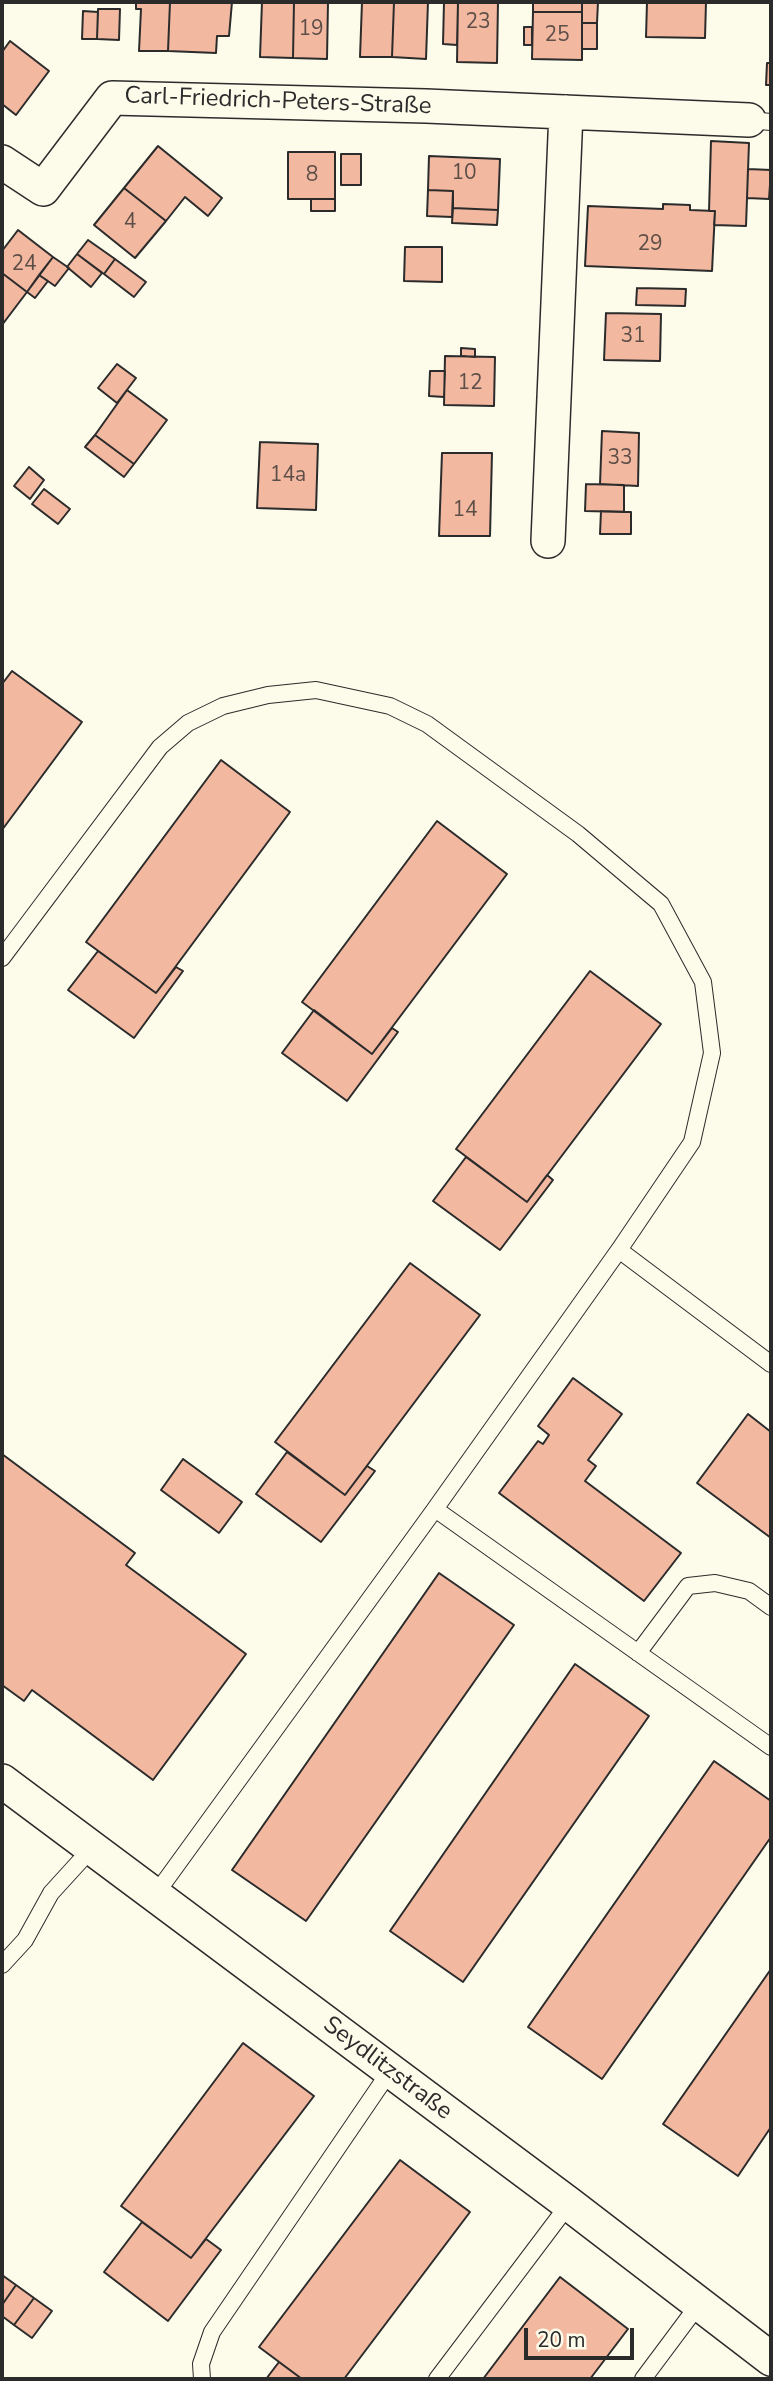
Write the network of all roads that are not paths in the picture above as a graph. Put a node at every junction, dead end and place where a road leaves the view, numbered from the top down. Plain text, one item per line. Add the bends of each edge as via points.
1 (566, 112) junction
2 (760, 121) edge
3 (2, 162) edge
4 (548, 541) dead end
5 (2, 958) edge
6 (619, 1251) junction
7 (771, 1364) edge
8 (435, 1510) junction
9 (771, 1607) edge
10 (638, 1653) junction
11 (771, 1747) edge
12 (2, 1781) edge
13 (92, 1848) junction
14 (155, 1895) junction
15 (2, 1965) edge
16 (390, 2071) junction
17 (569, 2204) junction
18 (699, 2304) junction
19 (771, 2359) edge
20 (202, 2379) edge
21 (437, 2379) edge
22 (643, 2379) edge

1 - 2 street, Carl-Friedrich-Peters-Straße
1 - 3 street, Carl-Friedrich-Peters-Straße via 112,97 43,189
1 - 4 street
5 - 6 lane via 160,747 188,723 223,706 316,690 390,706 427,724 578,834 661,904 703,982 712,1053 692,1142
6 - 7 lane
6 - 8 lane
8 - 10 lane
8 - 14 lane
9 - 10 lane via 749,1591 715,1583 688,1586
10 - 11 lane
12 - 13 street, Seydlitzstraße
13 - 14 street, Seydlitzstraße
13 - 15 lane via 51,1893 25,1940
14 - 16 street, Seydlitzstraße
16 - 17 street, Seydlitzstraße
16 - 20 lane via 212,2332 201,2364
17 - 18 street, Seydlitzstraße
17 - 21 lane
18 - 19 street, Seydlitzstraße
18 - 22 lane

